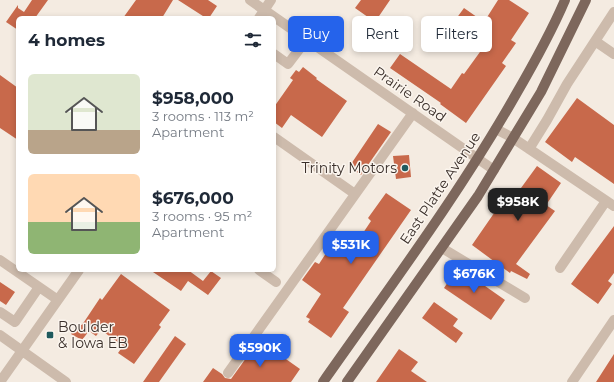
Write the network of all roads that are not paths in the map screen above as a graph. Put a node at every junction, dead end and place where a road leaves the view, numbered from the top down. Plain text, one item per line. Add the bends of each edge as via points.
1 (250, 0) edge
2 (271, 0) edge
3 (565, 0) edge
4 (586, 0) edge
5 (614, 12) edge
6 (261, 14) edge
7 (276, 22) edge
8 (288, 29) edge
9 (596, 41) junction
10 (297, 52) edge
11 (326, 52) edge
12 (614, 54) edge
13 (276, 55) edge
14 (413, 113) junction
15 (496, 129) junction
16 (276, 138) edge
17 (513, 138) junction
18 (529, 149) junction
19 (478, 159) junction
20 (494, 170) junction
21 (355, 194) junction
22 (610, 204) edge
23 (442, 248) junction
24 (0, 260) edge
25 (560, 268) dead end
26 (16, 271) edge
27 (17, 272) edge
28 (78, 272) edge
29 (262, 272) edge
30 (276, 282) dead end
31 (39, 287) junction
32 (525, 298) dead end
33 (58, 300) junction
34 (0, 312) edge
35 (614, 320) edge
36 (0, 335) edge
37 (22, 351) junction
38 (228, 373) dead end
39 (0, 382) edge
40 (66, 382) edge
41 (323, 382) edge
42 (347, 382) edge
43 (572, 382) edge

1 - 6 street, Prairie Road
2 - 6 street
3 - 15 main road, East Platte Avenue via 543,47
4 - 17 main road via 541,92
5 - 9 street
7 - 8 street, Prairie Road
9 - 12 street
9 - 18 street
10 - 13 street via 288,64
11 - 14 street, Prairie Road
14 - 19 street, Prairie Road
14 - 21 street
15 - 17 street
15 - 19 main road, East Platte Avenue
16 - 21 street
17 - 18 street
17 - 20 main road
18 - 22 street
19 - 20 street, Prairie Road
19 - 41 main road, East Platte Avenue
20 - 23 main road
21 - 38 street
22 - 25 street
23 - 32 street
23 - 42 main road
24 - 26 street
27 - 31 street
28 - 33 street
29 - 30 street
31 - 33 street
31 - 34 street via 15,322
33 - 37 street
35 - 43 street
36 - 37 street
37 - 39 street
37 - 40 street

